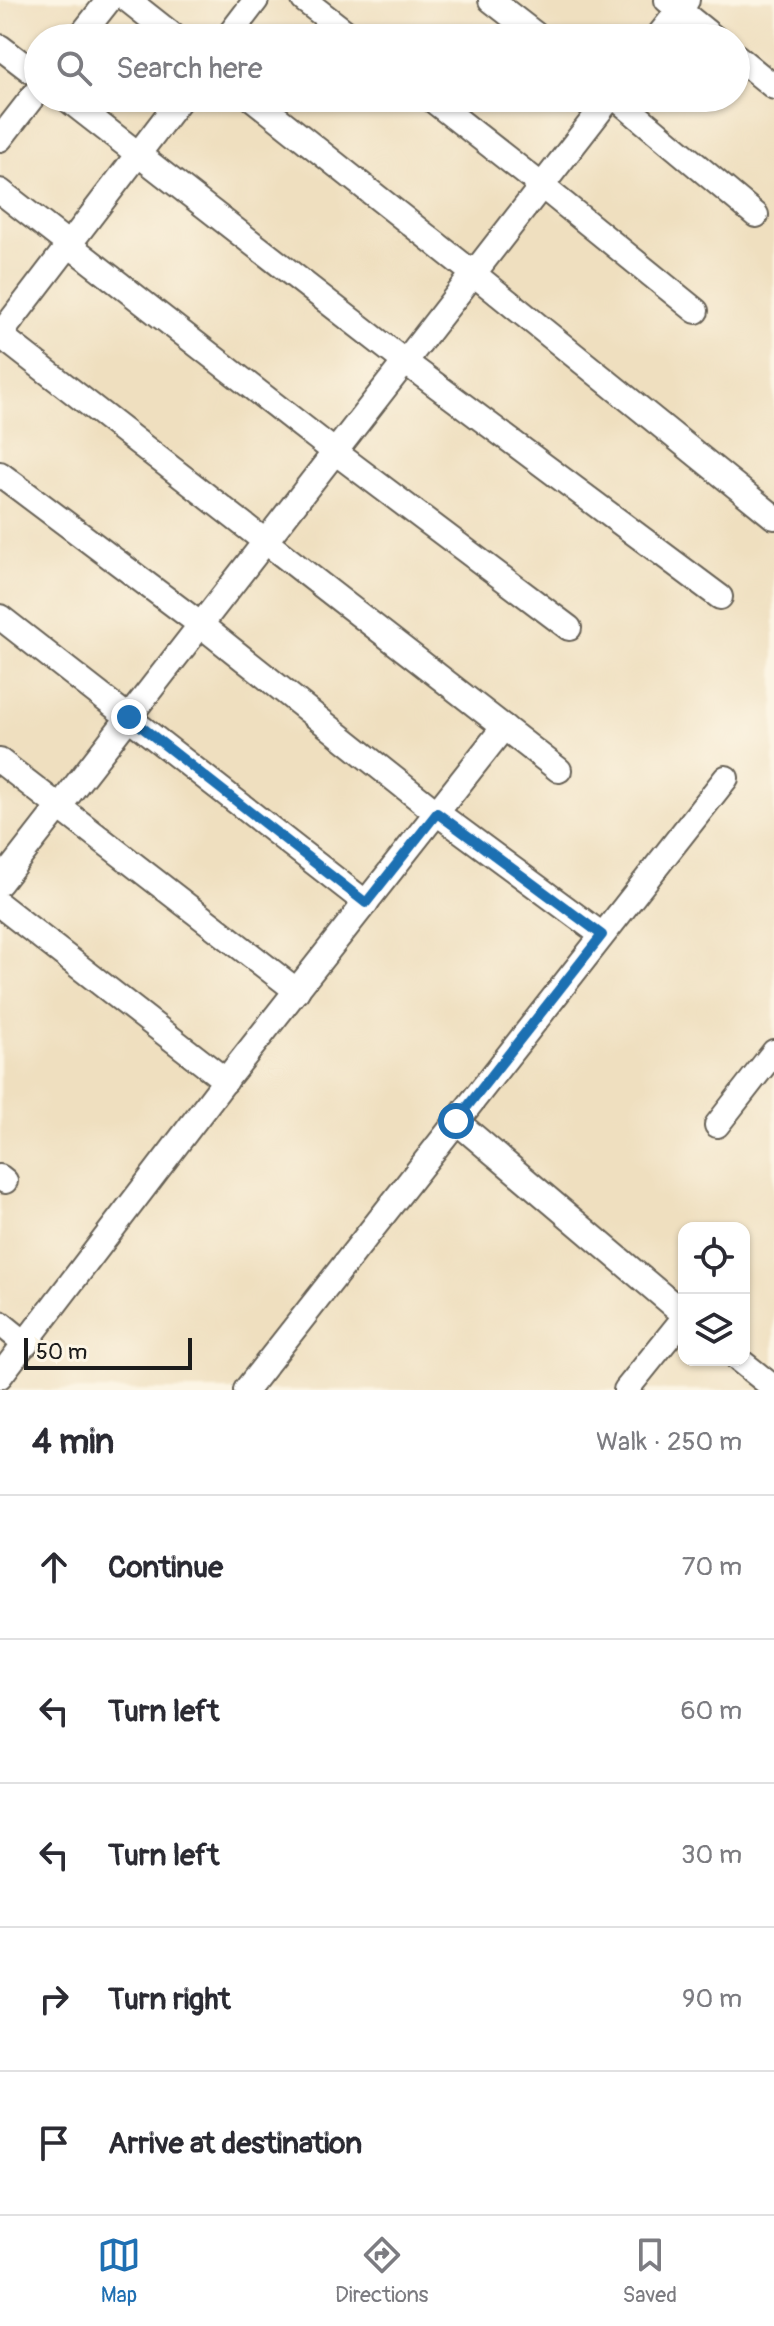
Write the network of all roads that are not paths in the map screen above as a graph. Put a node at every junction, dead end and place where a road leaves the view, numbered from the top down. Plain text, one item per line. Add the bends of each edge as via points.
1 (109, 0) edge
2 (128, 0) edge
3 (256, 0) edge
4 (304, 0) edge
5 (491, 0) edge
6 (678, 3) edge
7 (90, 24) edge
8 (158, 24) edge
9 (238, 24) edge
10 (335, 24) edge
11 (522, 24) edge
12 (665, 24) edge
13 (700, 24) edge
14 (0, 47) edge
15 (24, 65) edge
16 (750, 67) edge
17 (774, 87) edge
18 (24, 108) edge
19 (84, 112) edge
20 (171, 112) edge
21 (270, 112) edge
22 (448, 112) edge
23 (602, 112) edge
24 (630, 112) edge
25 (0, 139) edge
26 (139, 155) junction
27 (542, 186) junction
28 (0, 191) edge
29 (756, 215) dead end
30 (70, 245) junction
31 (474, 274) junction
32 (696, 311) dead end
33 (0, 335) edge
34 (405, 362) junction
35 (335, 452) junction
36 (0, 474) edge
37 (774, 517) edge
38 (266, 541) junction
39 (720, 597) dead end
40 (0, 617) edge
41 (201, 625) junction
42 (569, 628) dead end
43 (129, 717) junction
44 (504, 727) junction
45 (0, 761) edge
46 (559, 770) dead end
47 (726, 778) dead end
48 (60, 807) junction
49 (437, 813) junction
50 (0, 883) edge
51 (366, 903) junction
52 (0, 905) edge
53 (602, 935) junction
54 (297, 991) junction
55 (774, 1052) edge
56 (226, 1081) junction
57 (456, 1121) junction
58 (717, 1125) dead end
59 (678, 1311) edge
60 (0, 1323) edge
61 (678, 1324) edge
62 (26, 1344) junction
63 (746, 1366) edge
64 (0, 1376) edge
65 (774, 1388) edge
66 (246, 1390) edge
67 (626, 1390) edge

1 - 7 street
2 - 8 street
3 - 9 street
4 - 10 street
5 - 11 street
6 - 12 street
6 - 13 street
14 - 15 street
16 - 17 street
18 - 25 street
19 - 26 street
20 - 26 street
21 - 31 street
22 - 27 street
23 - 27 street
24 - 29 street
26 - 30 street
26 - 34 street
27 - 31 street
27 - 32 street
28 - 30 street
30 - 33 street
30 - 35 street
31 - 34 street
31 - 37 street
33 - 38 street
34 - 35 street
34 - 39 street
35 - 38 street
35 - 42 street
36 - 41 street
38 - 41 street
38 - 44 street
40 - 43 street
41 - 43 street
41 - 49 street
43 - 48 street
43 - 51 street
44 - 46 street
44 - 49 street
45 - 48 street
47 - 53 street
48 - 50 street
48 - 54 street
49 - 51 street
49 - 53 street
51 - 54 street
52 - 56 street
53 - 57 street
54 - 56 street
55 - 58 street
56 - 62 street
57 - 59 street
57 - 66 street
60 - 62 street
61 - 67 street
62 - 64 street
63 - 65 street

